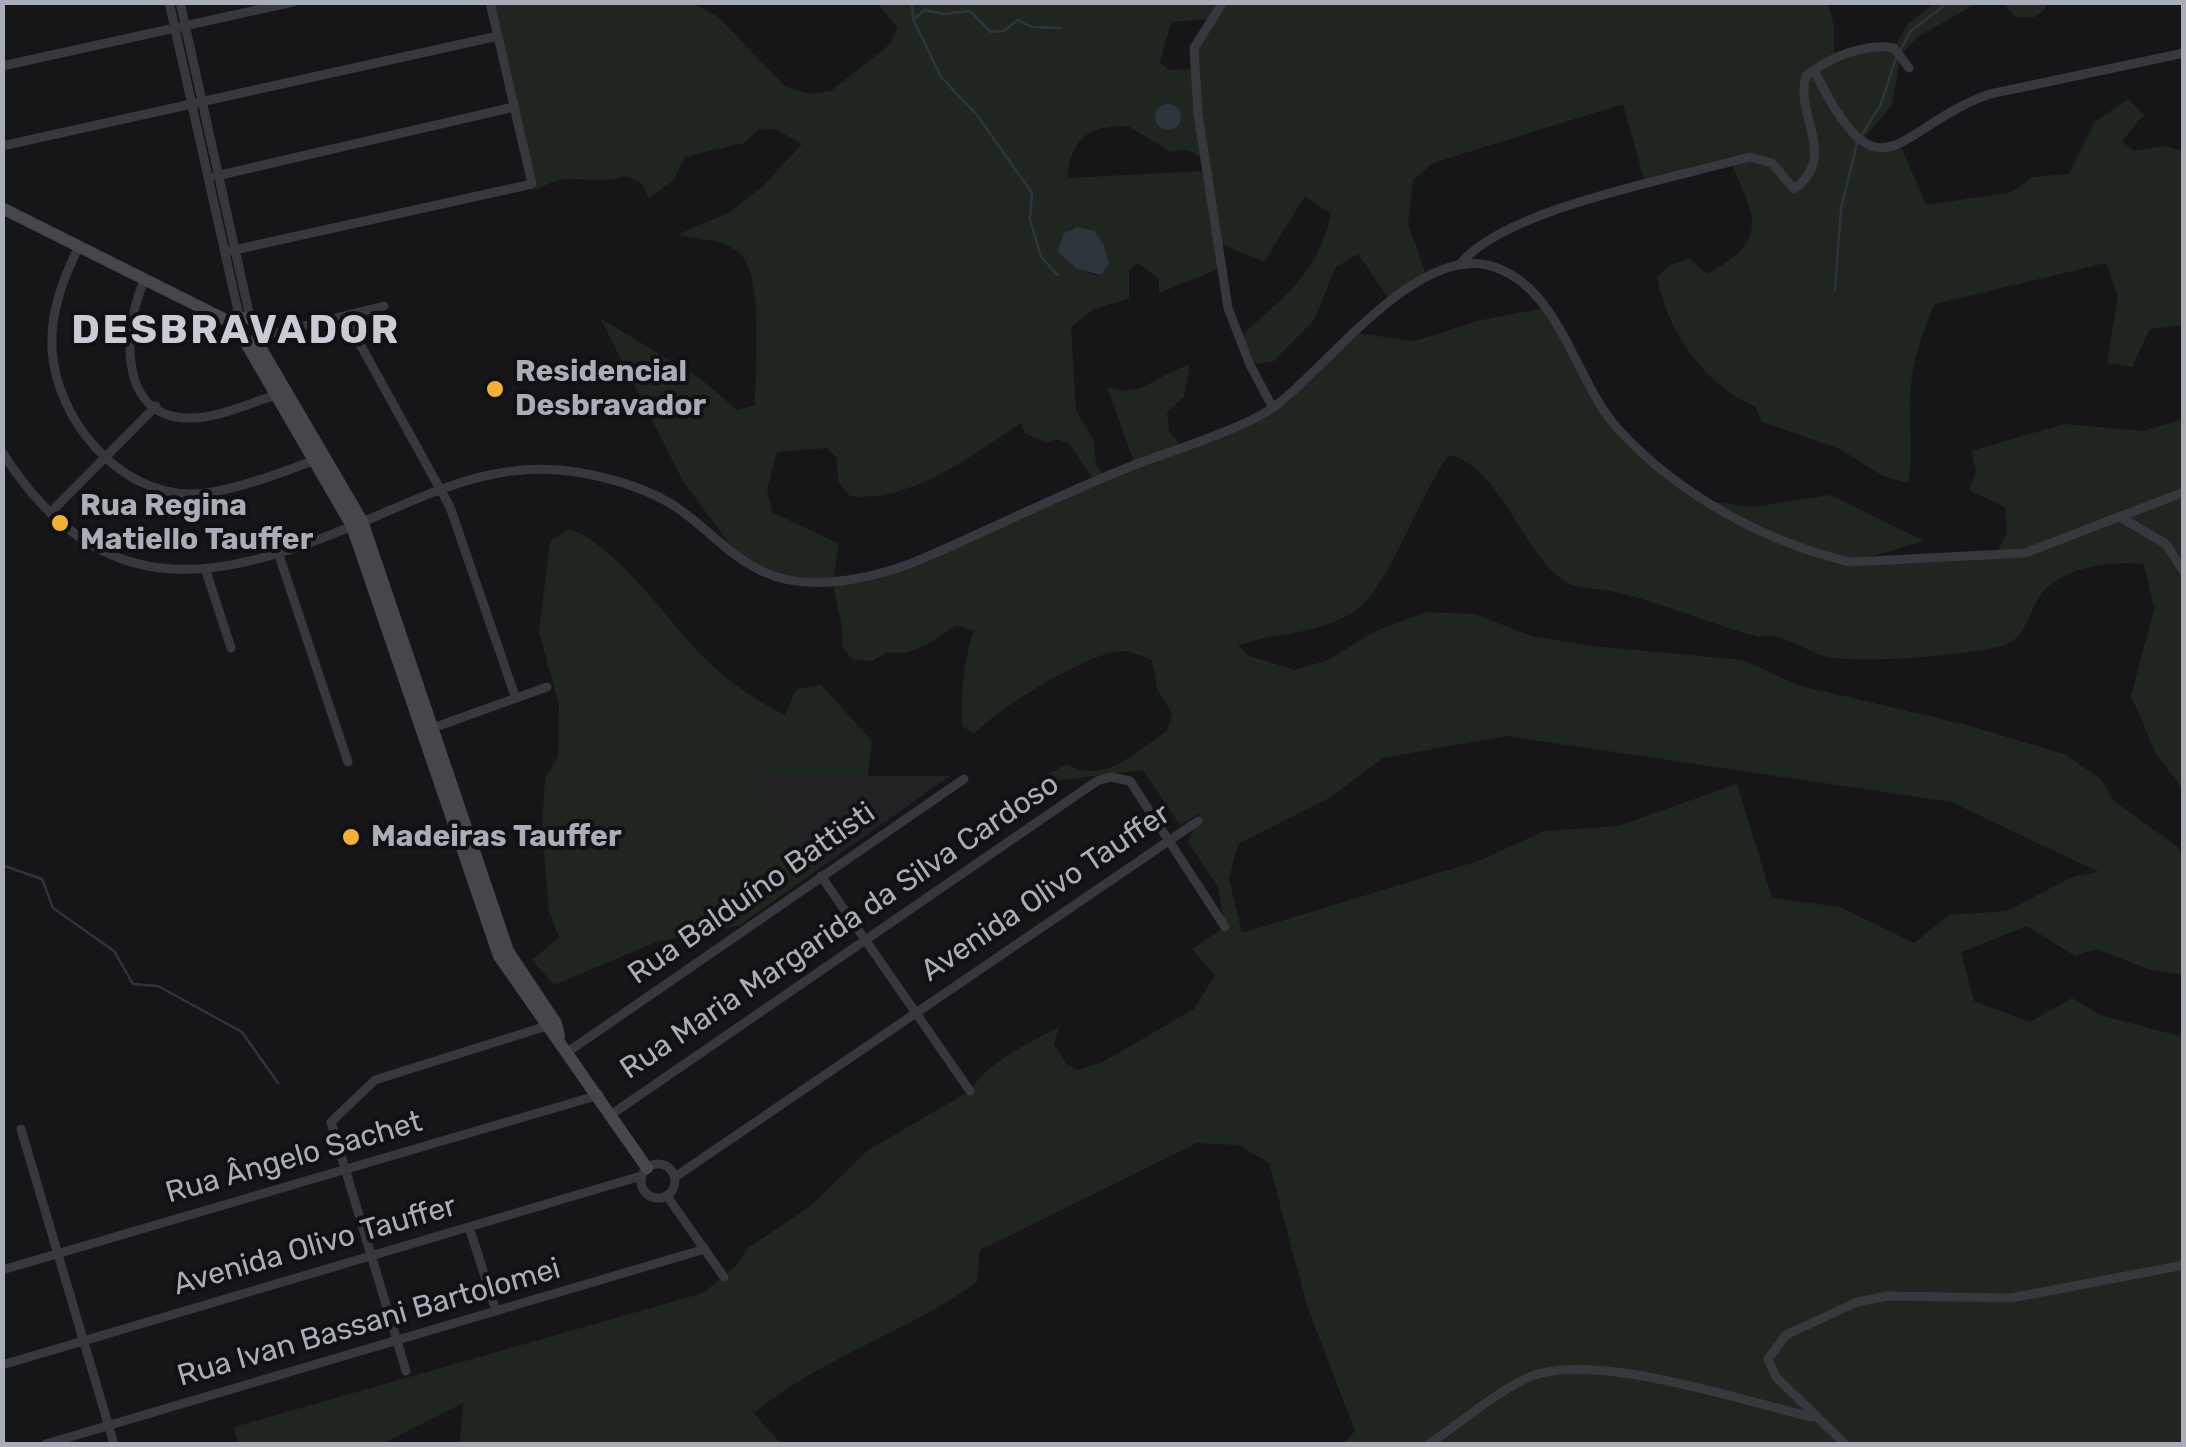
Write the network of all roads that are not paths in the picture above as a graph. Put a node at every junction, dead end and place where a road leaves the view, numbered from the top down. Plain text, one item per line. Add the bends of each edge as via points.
1 (169, 2) edge
2 (180, 2) edge
3 (293, 2) edge
4 (490, 2) edge
5 (1223, 2) edge
6 (180, 27) junction
7 (498, 36) junction
8 (2184, 53) edge
9 (2, 66) edge
10 (1908, 68) dead end
11 (1814, 70) junction
12 (197, 102) junction
13 (514, 107) junction
14 (2, 146) edge
15 (214, 177) junction
16 (2, 208) edge
17 (79, 246) junction
18 (230, 251) junction
19 (1460, 264) junction
20 (145, 279) junction
21 (384, 306) dead end
22 (345, 317) junction
23 (246, 321) junction
24 (284, 328) junction
25 (254, 340) junction
26 (282, 393) junction
27 (156, 406) junction
28 (1273, 408) junction
29 (2, 452) edge
30 (105, 458) junction
31 (319, 458) junction
32 (441, 487) junction
33 (2184, 492) edge
34 (50, 513) junction
35 (2120, 517) junction
36 (357, 524) junction
37 (278, 552) junction
38 (206, 571) junction
39 (2184, 572) edge
40 (231, 648) dead end
41 (546, 687) dead end
42 (515, 696) junction
43 (426, 730) junction
44 (348, 762) dead end
45 (964, 779) dead end
46 (1198, 821) dead end
47 (1170, 839) junction
48 (820, 876) junction
49 (1225, 927) dead end
50 (864, 939) junction
51 (914, 1013) junction
52 (551, 1025) junction
53 (568, 1051) junction
54 (970, 1091) dead end
55 (599, 1095) junction
56 (612, 1114) junction
57 (21, 1129) dead end
58 (346, 1169) junction
59 (644, 1172) junction
60 (675, 1177) junction
61 (667, 1196) junction
62 (470, 1226) junction
63 (705, 1249) junction
64 (56, 1254) junction
65 (372, 1255) junction
66 (2184, 1265) edge
67 (2, 1270) edge
68 (724, 1277) dead end
69 (496, 1311) junction
70 (397, 1340) junction
71 (83, 1341) junction
72 (2, 1365) edge
73 (406, 1371) dead end
74 (1814, 1418) junction
75 (108, 1426) junction
76 (46, 1444) edge
77 (114, 1444) edge
78 (1429, 1444) edge
79 (1846, 1444) edge

1 - 6 street
2 - 6 street
3 - 6 street
4 - 7 street
5 - 28 street via 1194,48 1195,96 1228,308
6 - 9 street
6 - 12 street
7 - 12 street
7 - 13 street
8 - 11 street via 1990,94 1966,102 1902,146 1884,148 1855,136
10 - 11 street via 1897,51 1862,49
11 - 19 street via 1803,86 1815,155 1799,186 1791,188 1763,158 1750,157 1519,221 1474,246
12 - 14 street
12 - 15 street
13 - 15 street
13 - 18 street via 532,184
15 - 18 street
16 - 17 street
17 - 20 street
17 - 30 street via 55,305 52,350 66,402
18 - 23 street
19 - 28 street via 1390,301
19 - 35 street via 1488,265 1536,296 1616,428 1654,463 1704,500 1796,545 1850,562 2025,553
20 - 23 street
20 - 27 street via 130,318 128,351 139,386
21 - 22 street
22 - 24 street
22 - 32 street
23 - 24 street
23 - 25 street
23 - 25 street via 236,334
24 - 25 street
25 - 26 street
26 - 27 street via 185,418
26 - 31 street
27 - 30 street
28 - 32 street via 925,558 856,581 770,576 670,503 575,472 488,472
29 - 34 street
30 - 31 street via 152,486 193,494
30 - 34 street
31 - 36 street
32 - 36 street
32 - 42 street
33 - 35 street
34 - 38 street via 121,558 158,570
35 - 39 street via 2166,544
36 - 37 street
36 - 43 street
37 - 38 street
37 - 44 street
38 - 40 street
41 - 42 street
42 - 43 street
43 - 52 street via 482,892
45 - 48 street, Rua Balduíno Battisti
46 - 47 street, Avenida Olivo Tauffer
47 - 49 street
47 - 50 street, Rua Maria Margarida da Silva Cardoso via 1130,781 1111,777
47 - 51 street, Avenida Olivo Tauffer
48 - 50 street
48 - 53 street, Rua Balduíno Battisti
50 - 51 street
50 - 56 street, Rua Maria Margarida da Silva Cardoso
51 - 54 street
51 - 60 street, Avenida Olivo Tauffer
52 - 53 street
52 - 58 street via 375,1080 331,1122
53 - 55 street
55 - 56 street
55 - 58 street, Rua Ângelo Sachet
56 - 59 street
57 - 64 street
58 - 64 street, Rua Ângelo Sachet
58 - 65 street
59 - 60 street via 666,1166
59 - 61 street via 647,1195
59 - 62 street, Avenida Olivo Tauffer
60 - 61 street
61 - 63 street
62 - 65 street, Avenida Olivo Tauffer
62 - 69 street
63 - 68 street
63 - 69 street, Rua Ivan Bassani Bartolomei
64 - 67 street, Rua Ângelo Sachet
64 - 71 street
65 - 70 street
65 - 71 street, Avenida Olivo Tauffer
66 - 74 street via 2011,1298 1887,1296 1857,1302 1786,1334 1768,1359
69 - 70 street, Rua Ivan Bassani Bartolomei
70 - 73 street
70 - 75 street, Rua Ivan Bassani Bartolomei
71 - 72 street, Avenida Olivo Tauffer
71 - 75 street
74 - 78 street via 1620,1372 1568,1368 1526,1378
74 - 79 street
75 - 76 street, Rua Ivan Bassani Bartolomei
75 - 77 street

